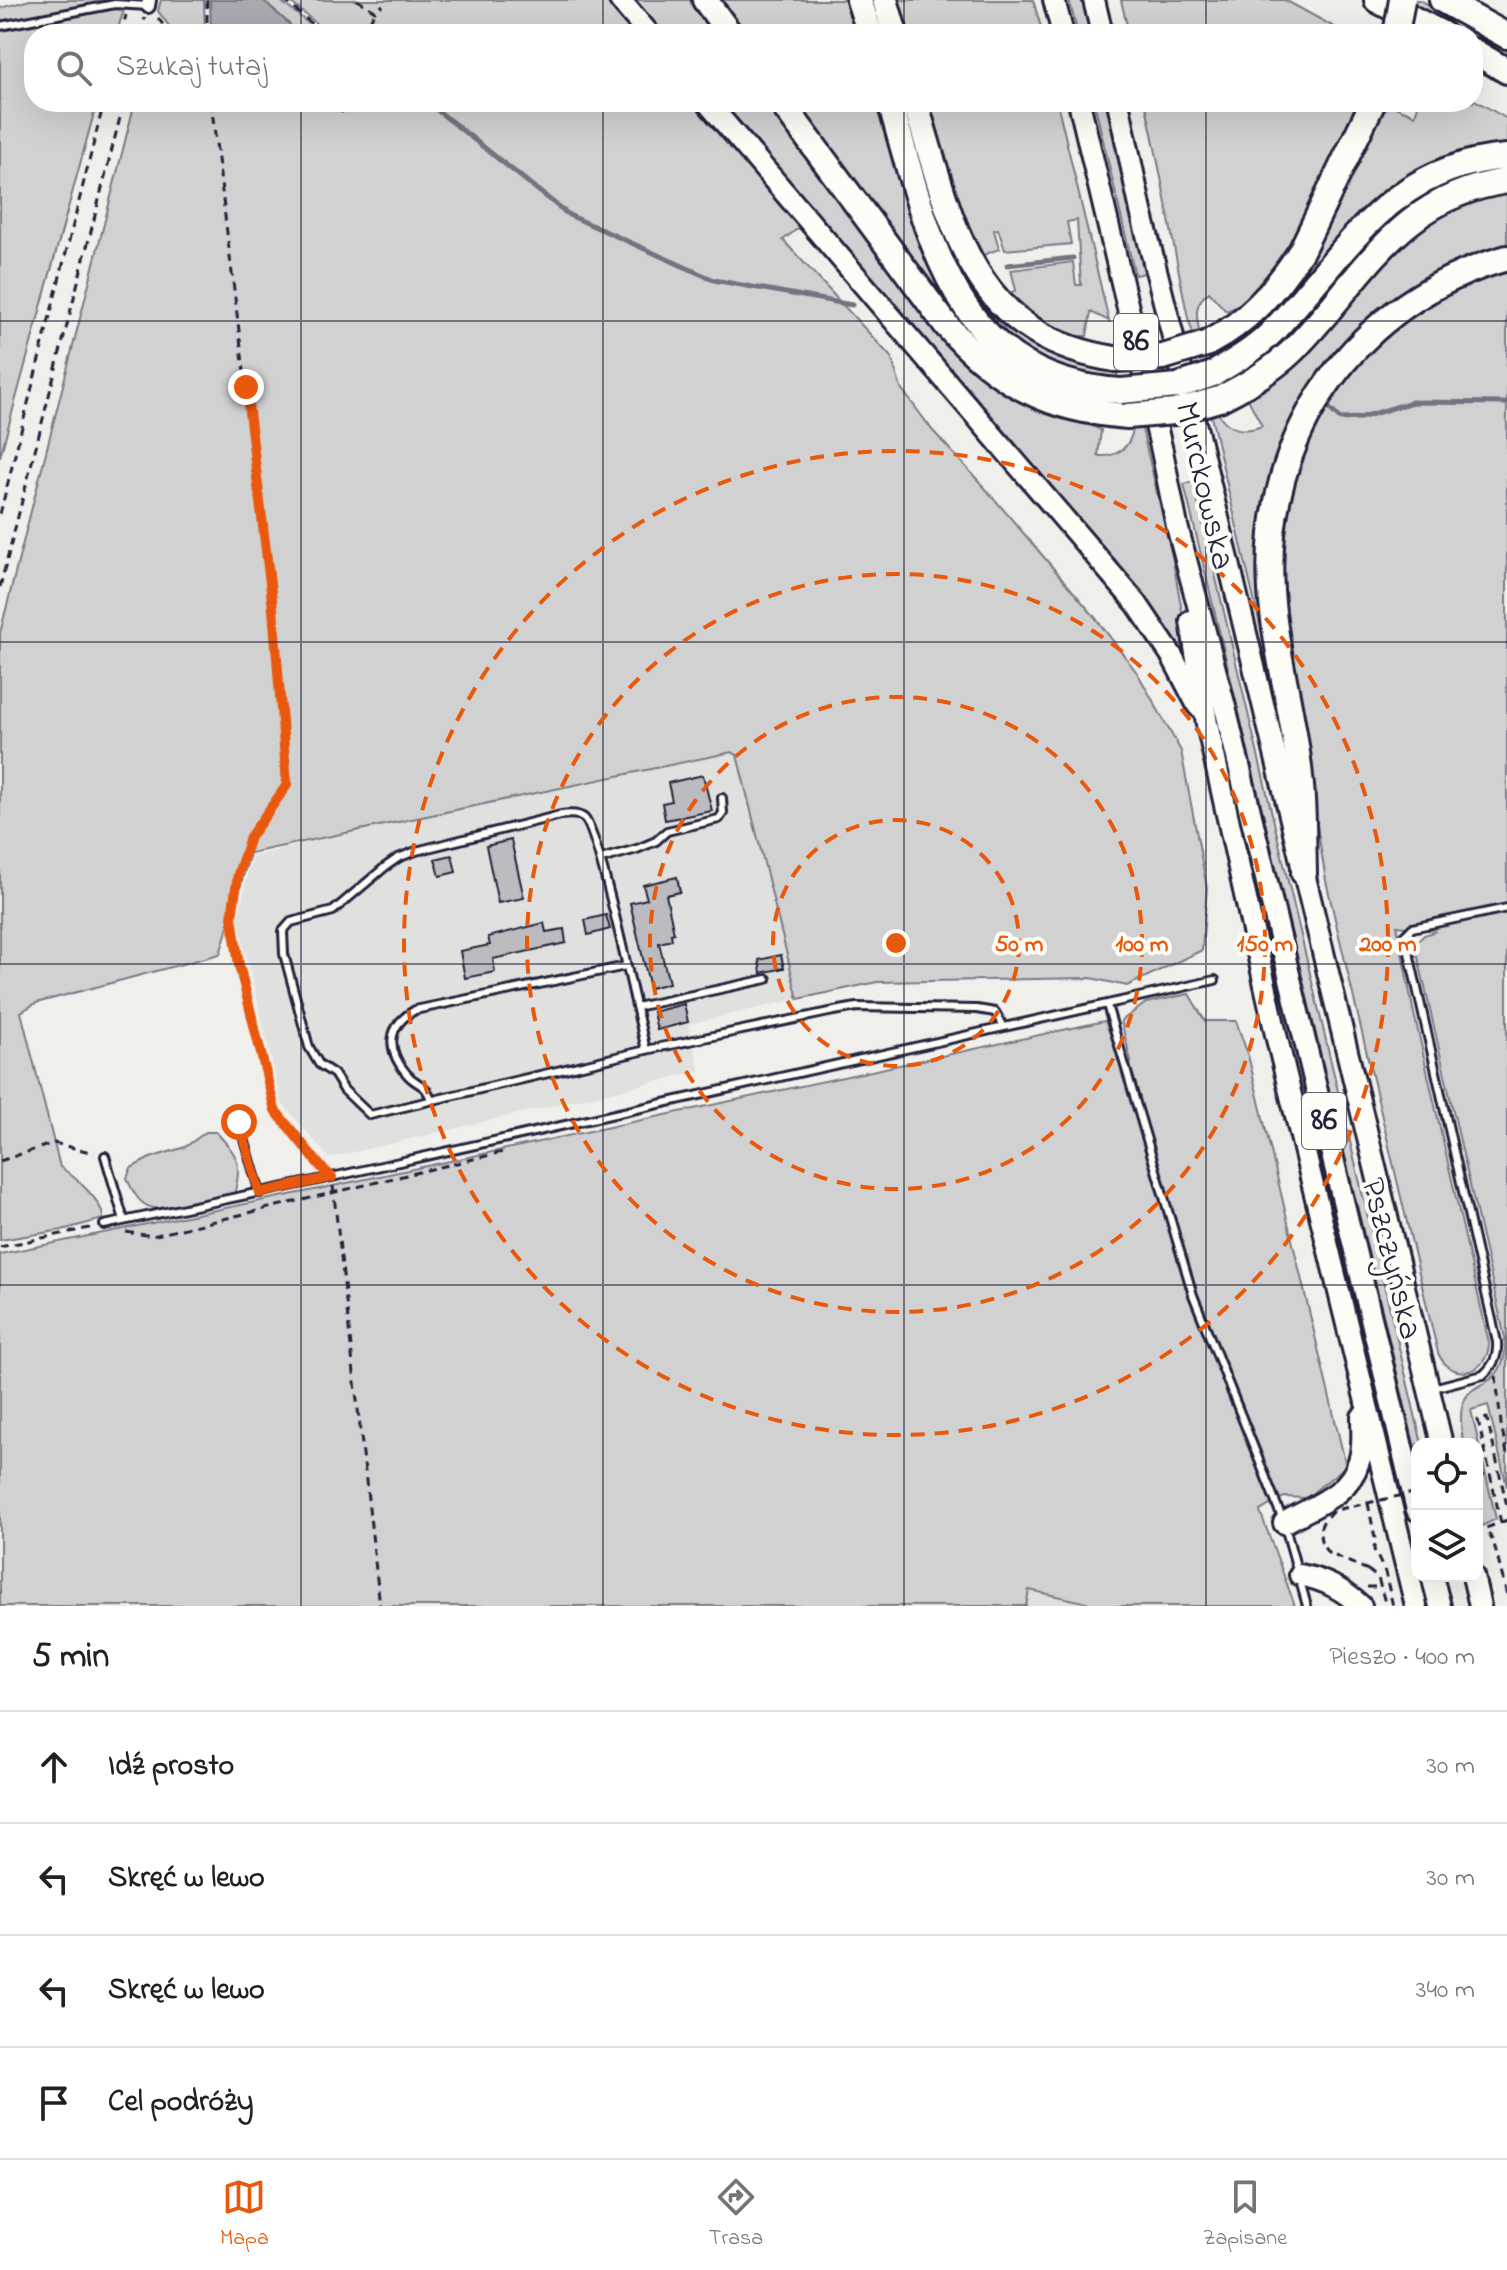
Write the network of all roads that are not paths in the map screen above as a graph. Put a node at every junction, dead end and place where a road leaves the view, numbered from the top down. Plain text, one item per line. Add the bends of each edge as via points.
1 (620, 0) edge
2 (705, 0) edge
3 (859, 0) edge
4 (885, 0) edge
5 (1054, 0) edge
6 (1094, 0) edge
7 (1377, 0) edge
8 (1402, 0) edge
9 (1442, 0) edge
10 (148, 3) edge
11 (640, 24) edge
12 (723, 24) edge
13 (867, 24) edge
14 (892, 24) edge
15 (1060, 24) edge
16 (1100, 24) edge
17 (1398, 24) edge
18 (1423, 24) edge
19 (0, 26) edge
20 (1507, 36) edge
21 (1483, 57) edge
22 (1507, 71) edge
23 (716, 112) edge
24 (788, 112) edge
25 (893, 112) edge
26 (918, 112) edge
27 (1081, 112) edge
28 (1120, 112) edge
29 (1368, 112) edge
30 (1507, 157) edge
31 (1507, 181) edge
32 (1507, 258) edge
33 (1177, 526) junction
34 (1207, 724) junction
35 (722, 798) dead end
36 (601, 859) junction
37 (1304, 873) junction
38 (1267, 883) joint
39 (1507, 908) edge
40 (626, 966) junction
41 (767, 979) dead end
42 (1215, 980) dead end
43 (1107, 1005) junction
44 (636, 1007) junction
45 (1003, 1026) junction
46 (646, 1050) junction
47 (431, 1100) junction
48 (239, 1122) dead end
49 (105, 1156) road end
50 (260, 1193) junction
51 (124, 1220) junction
52 (104, 1225) road end
53 (1363, 1389) junction
54 (1430, 1389) junction
55 (1441, 1438) edge
56 (1411, 1485) edge
57 (1284, 1523) junction
58 (1300, 1575) junction
59 (1434, 1582) edge
60 (1474, 1582) edge
61 (1307, 1606) edge
62 (1361, 1606) edge
63 (1416, 1606) edge
64 (1440, 1606) edge
65 (1480, 1606) edge

1 - 11 main road
2 - 12 highway
3 - 13 highway
4 - 14 highway
5 - 15 main road
6 - 16 main road
7 - 18 highway
8 - 17 highway, bridge
9 - 20 highway
10 - 19 lane via 115,4
21 - 22 highway
23 - 34 main road via 1137,604 1172,656
24 - 31 highway, bridge via 968,350 1007,380 1054,403 1128,416 1174,412 1219,399 1270,369 1378,250 1418,215 1479,186
25 - 30 highway, bridge via 924,220 946,276 967,311 1023,363 1097,390 1178,386 1213,374 1266,338 1358,232 1394,200 1463,164
26 - 29 highway, bridge via 956,231 972,268 992,295 1046,339 1115,359 1163,357 1206,344 1251,314 1301,251
27 - 33 main road, Murckowska / 86
28 - 37 main road, Murckowska / 86
32 - 37 highway via 1429,289 1385,319 1344,360 1321,393 1289,458 1274,523 1271,590 1300,776
33 - 34 main road
33 - 38 main road, Murckowska / 86
34 - 53 main road
35 - 36 lane via 719,819 667,831 656,841
36 - 40 lane
36 - 47 lane via 583,816 561,815 398,858 333,911 291,922 283,931 284,954 309,1047 319,1064 370,1115
37 - 54 main road, Pszczyńska / 86
38 - 56 main road, Pszczyńska / 86
39 - 54 lane via 1412,928 1405,935 1497,1349 1489,1369 1477,1378
40 - 44 lane
40 - 47 lane via 415,1010 401,1018 393,1033 393,1050
41 - 44 lane
42 - 43 lane
43 - 45 lane
43 - 57 lane via 1193,1295
44 - 46 lane
45 - 46 lane via 995,1012 977,1009 857,1007
45 - 50 lane
46 - 47 lane
48 - 50 lane
49 - 51 lane
50 - 51 lane
51 - 52 lane
53 - 57 main road via 1360,1459 1353,1476 1326,1501
53 - 63 main road
54 - 55 main road, Pszczyńska / 86
57 - 58 lane
58 - 61 lane
58 - 62 main road via 1334,1585
59 - 64 main road
60 - 65 main road

